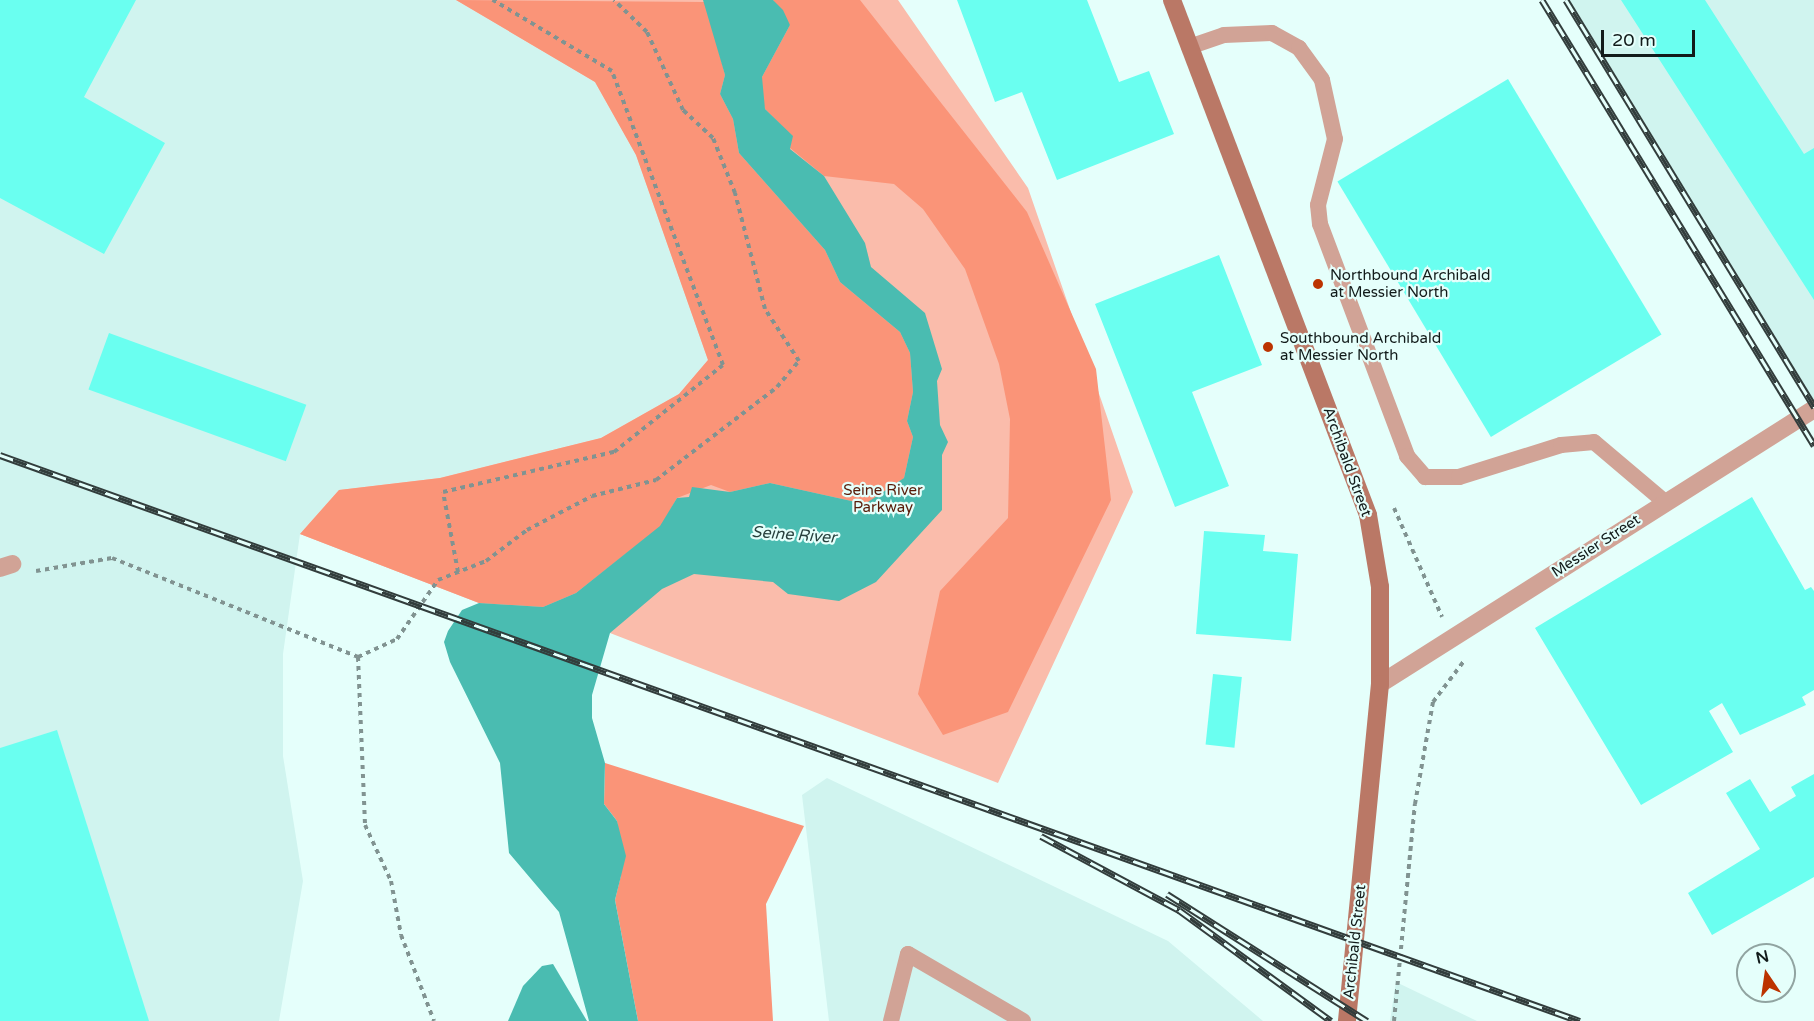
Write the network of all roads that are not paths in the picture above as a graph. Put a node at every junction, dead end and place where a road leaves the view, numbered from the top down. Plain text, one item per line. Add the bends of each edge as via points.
1 (1172, 0) edge
2 (1189, 46) junction
3 (1814, 409) edge
4 (1665, 502) junction
5 (1380, 684) junction
6 (891, 1021) edge
7 (1023, 1021) edge
8 (1347, 1021) edge

1 - 2 main road, Archibald Street
2 - 4 lane via 1224,35 1272,33 1299,48 1322,80 1335,139 1318,205 1320,224 1407,456 1425,477 1459,477 1561,445 1594,442
2 - 5 main road, Archibald Street via 1368,515 1380,587
3 - 4 street, Messier Street
4 - 5 street, Messier Street
5 - 8 main road, Archibald Street
6 - 7 lane via 908,954

